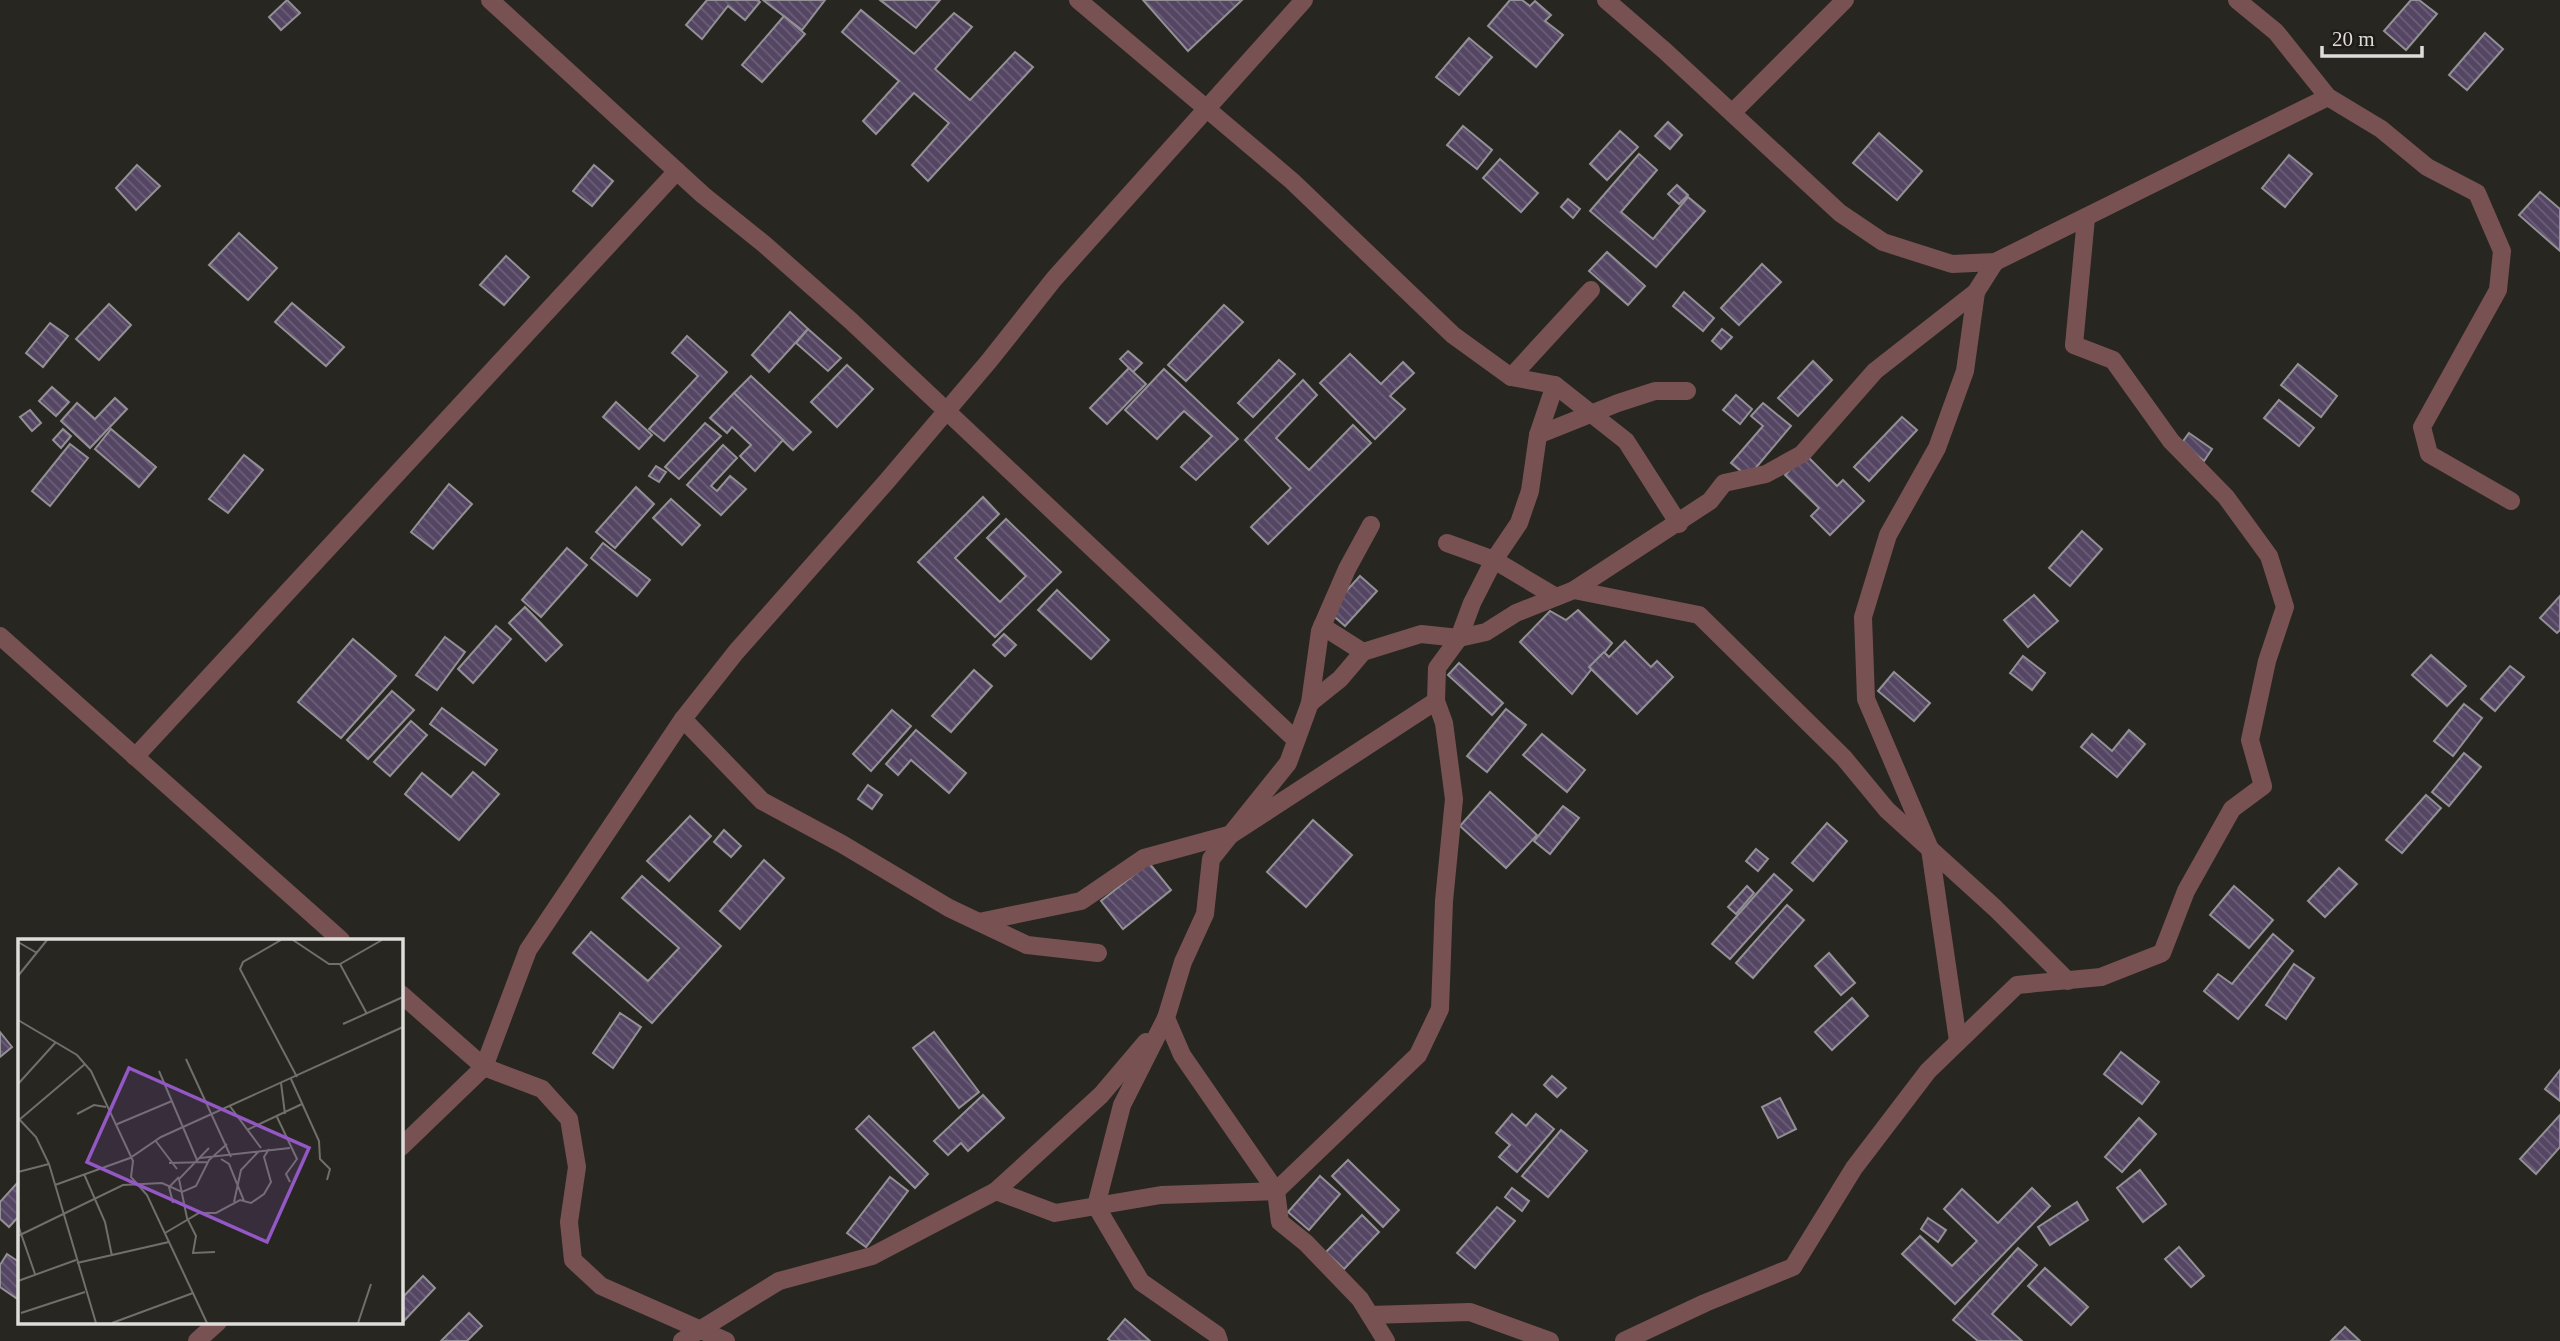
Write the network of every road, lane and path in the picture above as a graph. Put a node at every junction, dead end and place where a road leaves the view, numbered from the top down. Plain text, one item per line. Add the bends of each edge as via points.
1 (490, 0) edge
2 (1078, 0) edge
3 (1304, 0) edge
4 (1606, 0) edge
5 (1845, 0) edge
6 (2237, 0) edge
7 (2328, 97) junction
8 (1206, 108) junction
9 (1732, 113) junction
10 (677, 171) junction
11 (2086, 218) junction
12 (1995, 262) junction
13 (1591, 290) dead end
14 (1976, 292) junction
15 (1511, 377) junction
16 (1555, 385) junction
17 (1687, 391) dead end
18 (947, 411) junction
19 (1591, 413) junction
20 (1538, 435) junction
21 (2511, 501) dead end
22 (1679, 524) junction
23 (1371, 525) dead end
24 (1447, 543) dead end
25 (1494, 560) junction
26 (1574, 590) junction
27 (1556, 597) junction
28 (1322, 626) junction
29 (0, 636) edge
30 (1459, 638) junction
31 (1363, 652) junction
32 (1436, 701) junction
33 (1310, 703) junction
34 (683, 719) junction
35 (1296, 740) junction
36 (135, 757) junction
37 (1232, 834) junction
38 (1930, 849) junction
39 (979, 922) junction
40 (340, 939) edge
41 (1098, 953) dead end
42 (2068, 981) junction
43 (402, 994) edge
44 (1166, 1018) junction
45 (1958, 1041) junction
46 (484, 1067) junction
47 (402, 1146) edge
48 (996, 1191) junction
49 (1276, 1191) junction
50 (1096, 1206) junction
51 (1370, 1315) junction
52 (216, 1324) edge
53 (701, 1330) junction
54 (197, 1341) edge
55 (682, 1341) edge
56 (726, 1341) edge
57 (1219, 1341) edge
58 (1386, 1341) edge
59 (1550, 1341) edge
60 (1624, 1341) edge

1 - 10 street
2 - 8 street
3 - 8 street
4 - 9 street
5 - 9 street
6 - 7 street via 2276,32
7 - 11 street
7 - 21 street via 2381,129 2427,167 2477,193 2502,251 2498,290 2422,427 2429,454
8 - 15 street via 1292,181 1453,335
8 - 18 street via 1054,279
9 - 12 street via 1840,213 1883,242 1952,264
10 - 18 street via 823,296
10 - 36 street
11 - 12 street
11 - 42 street via 2074,345 2113,360 2171,441 2226,497 2269,556 2286,607 2267,660 2249,740 2263,786 2232,809 2186,891 2162,953 2101,977
12 - 14 street
13 - 15 street
14 - 22 street via 1875,371 1802,454 1766,474 1724,482 1710,501
14 - 38 street via 1965,371 1937,448 1888,535 1863,617 1866,699
15 - 16 street
16 - 19 street
16 - 20 street
17 - 19 street via 1655,391
18 - 34 street
18 - 35 street
19 - 20 street
19 - 22 street via 1626,441
20 - 25 street via 1530,491 1519,523
22 - 26 street
23 - 28 street
24 - 25 street
25 - 27 street
25 - 30 street
26 - 27 street
26 - 38 street via 1699,615
27 - 30 street via 1516,613 1486,632
28 - 31 street
28 - 33 street
29 - 36 street
30 - 31 street via 1421,634
30 - 32 street via 1437,668
31 - 33 street via 1340,679
32 - 37 street
32 - 49 street via 1444,723 1454,799 1440,1009 1418,1055
33 - 35 street
34 - 39 street via 762,801
34 - 46 street via 527,950
35 - 37 street via 1288,763
36 - 40 street
37 - 39 street via 1143,858 1082,901
37 - 44 street via 1211,859 1205,914
38 - 42 street
38 - 45 street
39 - 41 street via 1027,945
42 - 45 street via 2017,985
43 - 46 street
44 - 48 street via 1101,1095
44 - 49 street via 1182,1055
44 - 50 street via 1122,1105
45 - 60 street via 1928,1071 1854,1168 1793,1267
46 - 47 street
46 - 53 street via 542,1088 569,1119 577,1167 569,1223 573,1260 601,1286
48 - 50 street via 1055,1213
48 - 53 street via 872,1256 779,1281
49 - 50 street via 1161,1195
49 - 51 street via 1280,1222 1315,1252
50 - 57 street via 1141,1282 1217,1335
51 - 58 street
51 - 59 street via 1470,1312
52 - 54 street
53 - 55 street
53 - 56 street

